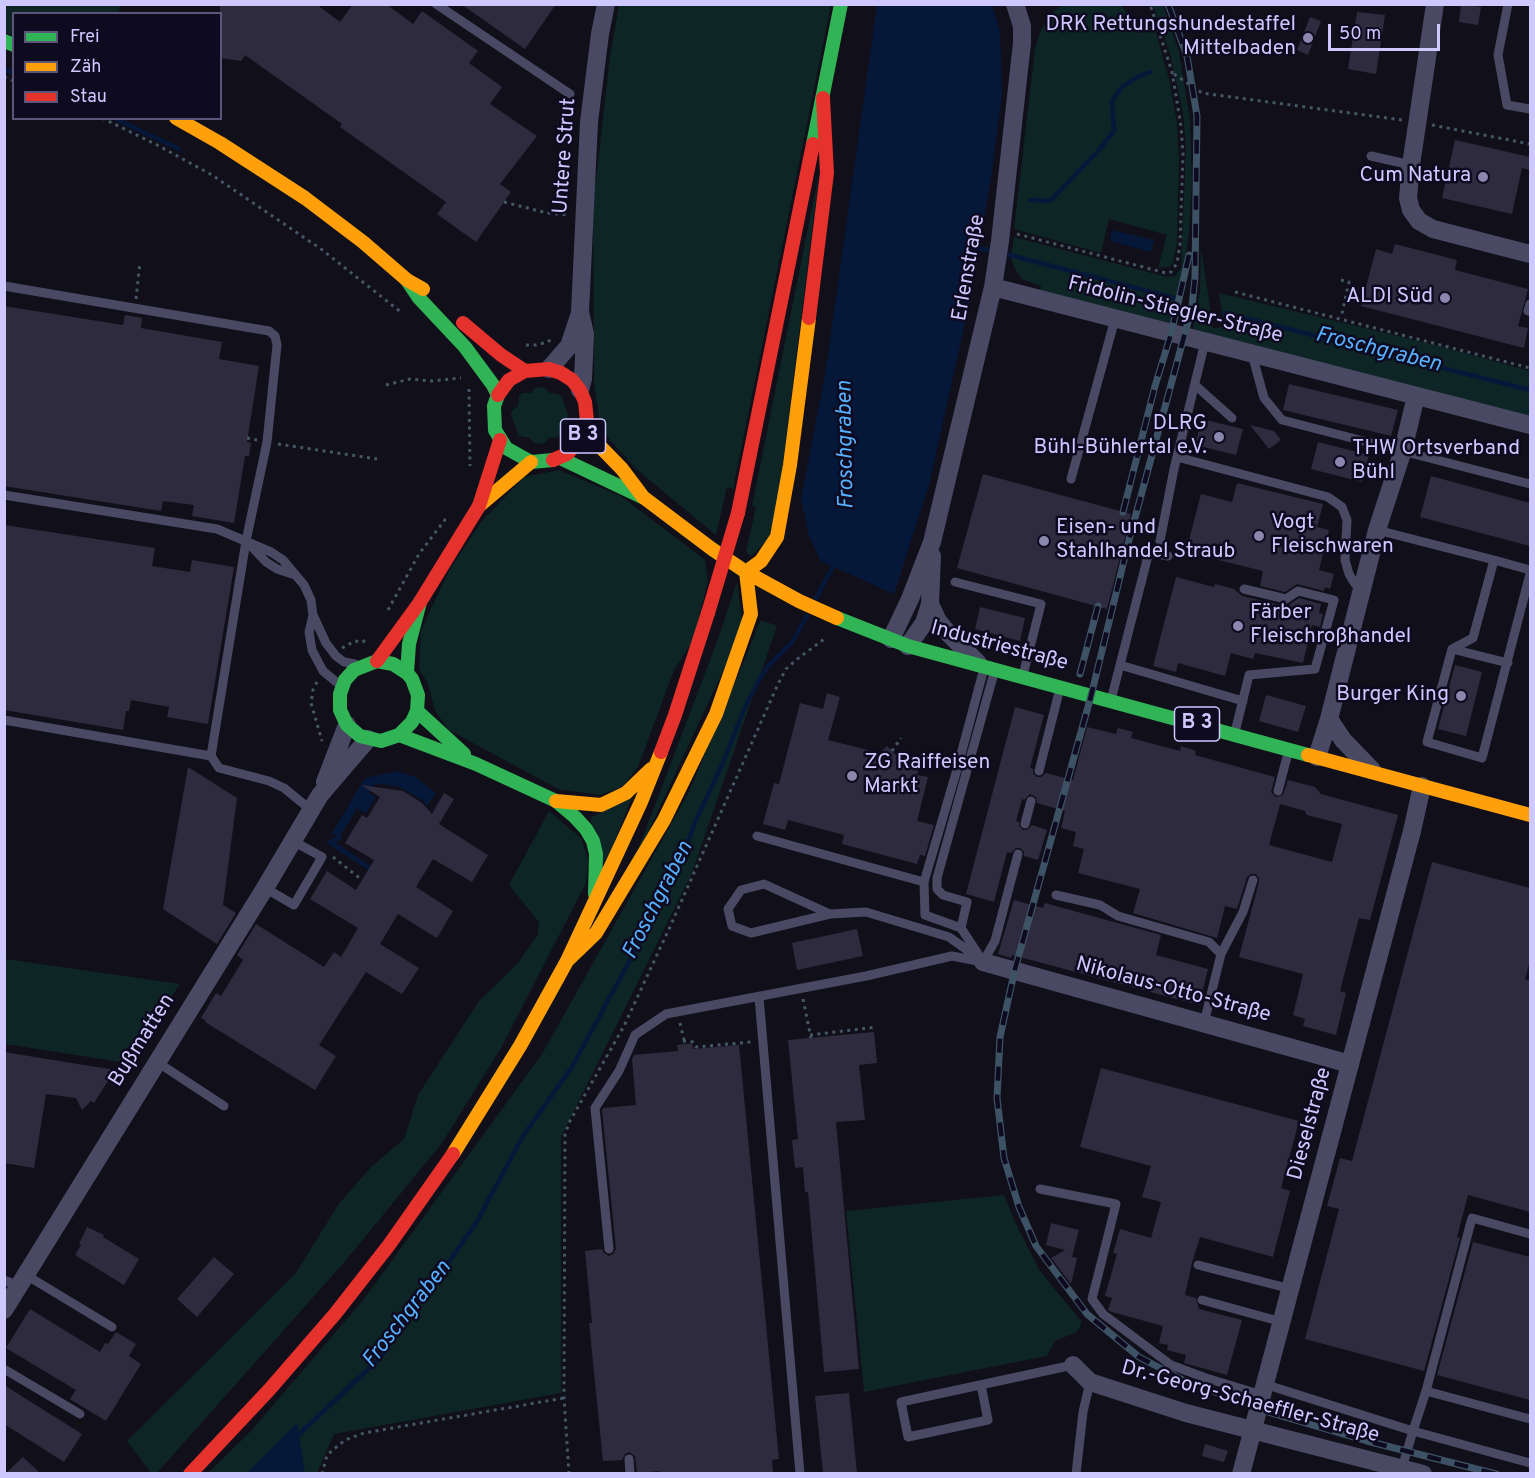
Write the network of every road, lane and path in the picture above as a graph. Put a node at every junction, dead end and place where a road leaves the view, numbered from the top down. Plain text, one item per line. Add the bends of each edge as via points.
1 (436, 4) edge
2 (606, 4) edge
3 (841, 4) edge
4 (1150, 4) edge
5 (1436, 4) edge
6 (1508, 4) edge
7 (1019, 6) edge
8 (1172, 72) junction
9 (570, 94) dead end
10 (823, 98) junction
11 (1530, 109) edge
12 (106, 120) edge
13 (180, 120) edge
14 (1407, 121) dead end
15 (1429, 124) dead end
16 (1530, 144) edge
17 (1371, 156) dead end
18 (1412, 165) junction
19 (504, 202) dead end
20 (569, 205) dead end
21 (1001, 236) junction
22 (1530, 254) edge
23 (140, 262) dead end
24 (994, 279) junction
25 (406, 280) junction
26 (1341, 280) dead end
27 (4, 286) edge
28 (1235, 292) dead end
29 (136, 298) dead end
30 (580, 312) junction
31 (1341, 318) junction
32 (408, 319) dead end
33 (1115, 319) junction
34 (555, 335) dead end
35 (1205, 342) junction
36 (1252, 354) junction
37 (501, 355) junction
38 (1530, 368) edge
39 (549, 369) junction
40 (525, 371) junction
41 (462, 374) dead end
42 (468, 381) junction
43 (386, 385) dead end
44 (1195, 385) junction
45 (580, 390) junction
46 (498, 395) junction
47 (1416, 396) junction
48 (1232, 418) dead end
49 (1530, 425) edge
50 (585, 431) junction
51 (500, 440) junction
52 (270, 442) dead end
53 (1403, 450) junction
54 (560, 458) junction
55 (1177, 458) junction
56 (377, 459) dead end
57 (531, 462) junction
58 (470, 473) dead end
59 (1071, 479) dead end
60 (1530, 484) edge
61 (4, 495) edge
62 (644, 497) junction
63 (479, 506) junction
64 (448, 516) dead end
65 (1377, 530) junction
66 (777, 537) junction
67 (246, 541) junction
68 (1160, 541) dead end
69 (932, 542) junction
70 (780, 555) dead end
71 (1168, 556) dead end
72 (1494, 560) junction
73 (746, 572) junction
74 (1530, 572) edge
75 (788, 578) dead end
76 (955, 582) dead end
77 (1364, 586) junction
78 (1244, 589) dead end
79 (799, 601) junction
80 (420, 602) junction
81 (930, 604) junction
82 (387, 611) dead end
83 (751, 614) junction
84 (313, 615) junction
85 (370, 636) dead end
86 (891, 639) junction
87 (908, 646) junction
88 (1452, 649) junction
89 (336, 656) junction
90 (377, 661) junction
91 (1508, 663) junction
92 (1120, 665) junction
93 (360, 666) junction
94 (990, 670) junction
95 (323, 671) junction
96 (407, 673) junction
97 (1022, 678) junction
98 (342, 687) junction
99 (1060, 688) junction
100 (1110, 701) junction
101 (1243, 701) junction
102 (417, 711) junction
103 (1329, 718) junction
104 (4, 720) edge
105 (347, 725) junction
106 (1235, 734) junction
107 (399, 735) junction
108 (901, 738) dead end
109 (368, 739) junction
110 (323, 743) dead end
111 (1290, 749) junction
112 (892, 751) dead end
113 (211, 756) junction
114 (1317, 757) junction
115 (476, 764) junction
116 (657, 764) junction
117 (1039, 771) dead end
118 (1373, 772) junction
119 (1422, 786) junction
120 (1278, 791) dead end
121 (556, 801) junction
122 (1031, 801) dead end
123 (316, 802) junction
124 (1530, 815) edge
125 (1025, 824) dead end
126 (757, 836) dead end
127 (293, 841) junction
128 (1018, 854) dead end
129 (322, 857) junction
130 (1253, 879) dead end
131 (362, 880) dead end
132 (924, 882) junction
133 (265, 888) junction
134 (1056, 894) dead end
135 (595, 903) junction
136 (830, 914) junction
137 (961, 928) junction
138 (1221, 954) junction
139 (567, 962) junction
140 (983, 962) junction
141 (801, 988) junction
142 (759, 997) junction
143 (678, 1012) junction
144 (1204, 1023) junction
145 (877, 1027) dead end
146 (762, 1041) junction
147 (157, 1062) junction
148 (1350, 1064) junction
149 (224, 1106) dead end
150 (1040, 1189) dead end
151 (1530, 1234) edge
152 (609, 1249) dead end
153 (1198, 1265) dead end
154 (16, 1280) edge
155 (1290, 1290) junction
156 (1202, 1300) dead end
157 (4, 1310) edge
158 (1282, 1322) junction
159 (112, 1327) dead end
160 (1073, 1365) joint
161 (4, 1369) edge
162 (1090, 1382) junction
163 (981, 1385) junction
164 (1269, 1389) junction
165 (1426, 1391) junction
166 (564, 1398) dead end
167 (80, 1414) dead end
168 (1530, 1419) edge
169 (1253, 1428) junction
170 (1413, 1431) junction
171 (629, 1459) dead end
172 (1530, 1463) edge
173 (1402, 1468) junction
174 (190, 1473) edge
175 (322, 1473) edge
176 (630, 1473) edge
177 (800, 1473) edge
178 (1076, 1473) edge
179 (1241, 1473) edge
180 (1423, 1473) edge

1 - 9 lane
2 - 30 street, Untere Strut via 589,122
3 - 10 main road
4 - 8 path
5 - 18 street
6 - 11 lane via 1498,55 1507,105
7 - 21 street, Erlenstraße via 1022,43
8 - 14 path via 1202,93
8 - 21 path via 1183,154 1180,244 1177,264 1171,272
10 - 66 main road via 827,172
10 - 116 main road, bridge via 738,513
12 - 32 path via 212,175 321,249
13 - 25 main road via 305,198
15 - 16 path
17 - 18 lane
18 - 22 street via 1408,198 1419,221 1433,229
19 - 20 path via 568,215
21 - 24 street, Erlenstraße
23 - 29 path
24 - 33 street, Fridolin-Stiegler-Straße
24 - 69 street, Erlenstraße
25 - 37 main road via 426,291
25 - 46 main road via 465,347
26 - 31 path via 1349,282
27 - 67 lane via 269,331 276,336 267,442
28 - 31 path
30 - 39 street, Untere Strut via 569,346
30 - 45 street, Untere Strut via 585,334
31 - 38 path
33 - 35 street, Fridolin-Stiegler-Straße
33 - 59 lane
34 - 37 path via 536,345 514,345
35 - 36 street, Fridolin-Stiegler-Straße
35 - 44 lane
36 - 47 street, Fridolin-Stiegler-Straße
36 - 53 lane via 1264,398 1282,420
37 - 40 main road
39 - 40 main road
39 - 45 main road, B 3 via 572,380
40 - 46 main road via 509,380
41 - 42 path
42 - 43 path via 458,377 410,379
42 - 58 path
44 - 48 lane
44 - 55 lane
45 - 50 main road, B 3 via 587,411
46 - 51 main road via 493,418
47 - 49 street, Fridolin-Stiegler-Straße
47 - 53 street
50 - 54 main road, B 3 via 573,450
50 - 62 main road, B 3
51 - 57 main road, B 3 via 514,454
51 - 63 main road
52 - 56 path
53 - 60 lane
53 - 65 street
54 - 57 main road, B 3
54 - 62 main road, B 3
55 - 68 lane
55 - 77 lane via 1328,497 1342,507 1347,520 1349,574 1355,584
57 - 63 main road
61 - 67 lane via 217,529
62 - 73 main road, Industriestraße / B 3
63 - 80 main road
64 - 82 path via 419,555
65 - 72 lane
65 - 77 street
66 - 70 main road
66 - 73 main road via 761,561
67 - 84 lane via 266,562 294,574 304,585
67 - 113 lane
69 - 81 street, Erlenstraße
69 - 86 street, Erlenstraße
71 - 92 lane via 1149,552
72 - 74 lane
72 - 88 lane via 1473,638
73 - 79 main road, Industriestraße / B 3
73 - 83 main road
74 - 91 lane
75 - 79 main road
76 - 97 lane via 1041,604
77 - 103 street
78 - 101 lane via 1286,599 1298,591 1334,600 1315,669 1249,675
79 - 83 main road via 770,605
79 - 86 main road, Industriestraße / B 3
80 - 90 main road
80 - 96 main road via 409,644
81 - 87 street, Erlenstraße via 924,623
81 - 94 street via 938,621 964,651
83 - 139 main road via 716,714 664,820 596,933
84 - 89 lane
84 - 95 lane via 309,632 312,650
85 - 89 path via 363,642 348,644
86 - 87 main road, Industriestraße / B 3
87 - 94 main road, Industriestraße / B 3
88 - 91 lane
88 - 91 lane via 1427,742 1482,758
89 - 93 lane
90 - 93 main road
90 - 96 main road via 393,664
92 - 100 lane
92 - 101 lane
93 - 98 main road
94 - 97 main road, Industriestraße / B 3
94 - 132 lane
94 - 137 lane via 937,878 937,888 943,895 967,902
95 - 98 lane
95 - 110 path via 311,703
96 - 102 main road via 418,695
97 - 99 main road, Industriestraße / B 3
98 - 105 main road via 340,710
99 - 100 main road, Industriestraße / B 3
99 - 117 lane
100 - 106 main road, Industriestraße / B 3
101 - 106 lane
102 - 107 main road
102 - 115 main road
103 - 114 street
103 - 118 street, Industriestraße via 1342,740
104 - 113 lane
105 - 109 main road
105 - 123 street, Bußmatten
106 - 111 main road, Industriestraße / B 3
107 - 109 main road via 381,741
107 - 115 main road
108 - 112 path
109 - 123 street, Bußmatten
111 - 114 main road, Industriestraße / B 3
111 - 120 lane
113 - 123 lane via 219,768 269,781
114 - 118 main road, Industriestraße / B 3
115 - 121 main road
116 - 121 main road via 626,793 601,805
116 - 135 main road
118 - 119 main road, Industriestraße / B 3
119 - 124 main road, Industriestraße / B 3
119 - 148 street, Dieselstraße
121 - 135 main road via 582,823 593,841
122 - 125 lane
123 - 127 street, Bußmatten
126 - 132 lane
127 - 129 lane
127 - 133 street, Bußmatten
128 - 140 lane via 994,941
129 - 131 path via 331,857
129 - 133 lane via 294,905
130 - 138 lane via 1243,912
132 - 137 lane via 925,915
133 - 147 street, Bußmatten
134 - 138 lane via 1209,942
135 - 139 main road
136 - 136 lane via 764,884 741,890 728,909 732,926 751,933
136 - 140 lane via 867,912 949,937
137 - 140 lane
138 - 144 lane
139 - 174 main road via 456,1150 388,1245 277,1382
140 - 141 lane via 952,956
140 - 144 street, Nikolaus-Otto-Straße
141 - 142 lane
141 - 145 path via 810,1037
142 - 143 lane
142 - 146 lane
143 - 146 path via 684,1043 693,1042 696,1047
143 - 152 lane via 666,1014 635,1035 619,1071 595,1108
144 - 148 street, Nikolaus-Otto-Straße
146 - 177 lane
147 - 149 lane
147 - 154 street, Bußmatten
148 - 155 street, Dieselstraße
150 - 164 lane via 1116,1204 1092,1299 1103,1314 1171,1365 1206,1378
151 - 165 lane via 1472,1218
153 - 155 lane
154 - 157 street, Bußmatten
154 - 159 lane
155 - 158 street, Dieselstraße
156 - 158 lane
158 - 164 street, Dieselstraße
160 - 162 street, Dr.-Georg-Schaeffler-Straße
160 - 163 lane
161 - 167 lane
162 - 169 street, Dr.-Georg-Schaeffler-Straße via 1185,1417
162 - 178 lane
163 - 163 lane via 900,1402 908,1437 988,1420
164 - 169 street, Dieselstraße
164 - 170 lane
165 - 168 lane
165 - 170 lane
166 - 175 path via 364,1433 345,1440 327,1455
169 - 173 street, Dr.-Georg-Schaeffler-Straße via 1368,1463
169 - 179 street, Dieselstraße
170 - 172 lane
170 - 173 lane
171 - 176 lane
173 - 180 street, Dr.-Georg-Schaeffler-Straße

